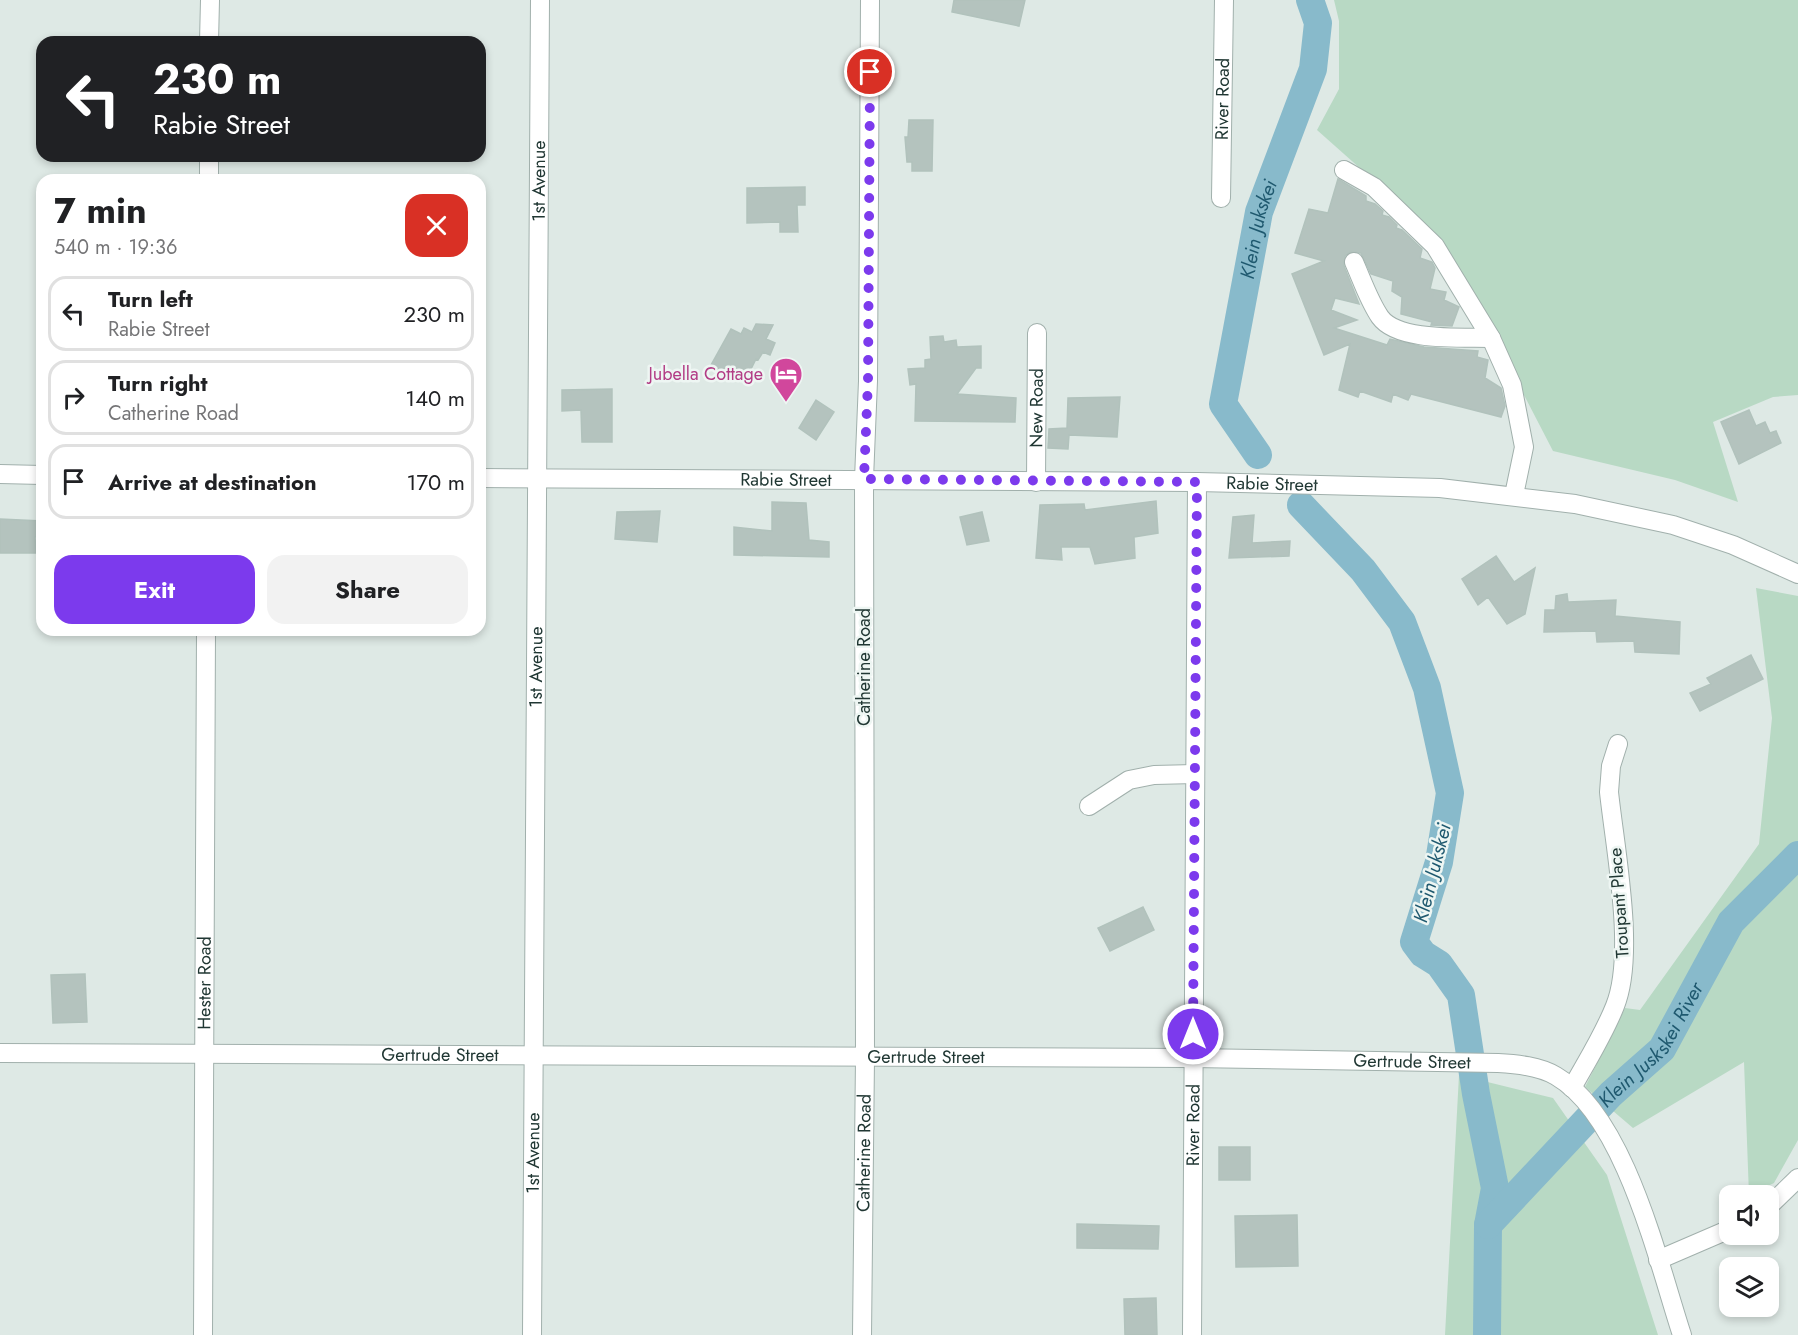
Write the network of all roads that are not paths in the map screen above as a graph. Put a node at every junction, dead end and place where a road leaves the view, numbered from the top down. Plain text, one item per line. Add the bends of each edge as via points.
1 (210, 0) edge
2 (540, 0) edge
3 (870, 0) edge
4 (1224, 0) edge
5 (209, 36) edge
6 (1344, 170) dead end
7 (1221, 198) dead end
8 (1354, 262) dead end
9 (1037, 333) dead end
10 (1491, 338) junction
11 (0, 474) edge
12 (36, 475) edge
13 (486, 478) edge
14 (538, 478) junction
15 (864, 479) junction
16 (1036, 482) junction
17 (1197, 482) junction
18 (1514, 495) junction
19 (1798, 574) edge
20 (206, 636) edge
21 (1618, 744) dead end
22 (1195, 774) junction
23 (1089, 806) dead end
24 (0, 1053) edge
25 (203, 1054) junction
26 (533, 1056) junction
27 (865, 1058) junction
28 (1192, 1058) junction
29 (1577, 1094) junction
30 (1798, 1178) edge
31 (1779, 1196) edge
32 (1719, 1234) edge
33 (1658, 1260) junction
34 (203, 1335) edge
35 (532, 1335) edge
36 (862, 1335) edge
37 (1192, 1335) edge
38 (1682, 1335) edge

1 - 5 street
2 - 14 street, 1st Avenue
3 - 15 street, Catherine Road
4 - 7 street, River Road
6 - 10 street via 1374,187 1435,246
8 - 10 street via 1381,318 1395,331
9 - 16 street, New Road
10 - 18 street via 1512,385 1524,447
11 - 12 street
13 - 14 street, Rabie Street
14 - 15 street, Rabie Street
14 - 26 street, 1st Avenue
15 - 16 street, Rabie Street
15 - 27 street, Catherine Road
16 - 17 street, Rabie Street
17 - 18 street, Rabie Street via 1440,488
17 - 22 street, River Road
18 - 19 street, Rabie Street via 1673,525 1733,545
20 - 25 street, Hester Road
21 - 29 street, Troupant Place via 1609,792 1625,944 1623,974 1615,1006
22 - 23 street via 1154,774 1129,780
22 - 28 street, River Road
24 - 25 street, Gertrude Street
25 - 26 street, Gertrude Street
25 - 34 street, Hester Road
26 - 27 street, Gertrude Street
26 - 35 street, 1st Avenue
27 - 28 street, Gertrude Street
27 - 36 street, Catherine Road
28 - 29 street, Gertrude Street via 1498,1063 1536,1068 1558,1077
28 - 37 street, River Road
29 - 33 street, Gertrude Street via 1599,1117 1626,1168
30 - 31 street
32 - 33 street
33 - 38 street, Gertrude Street

